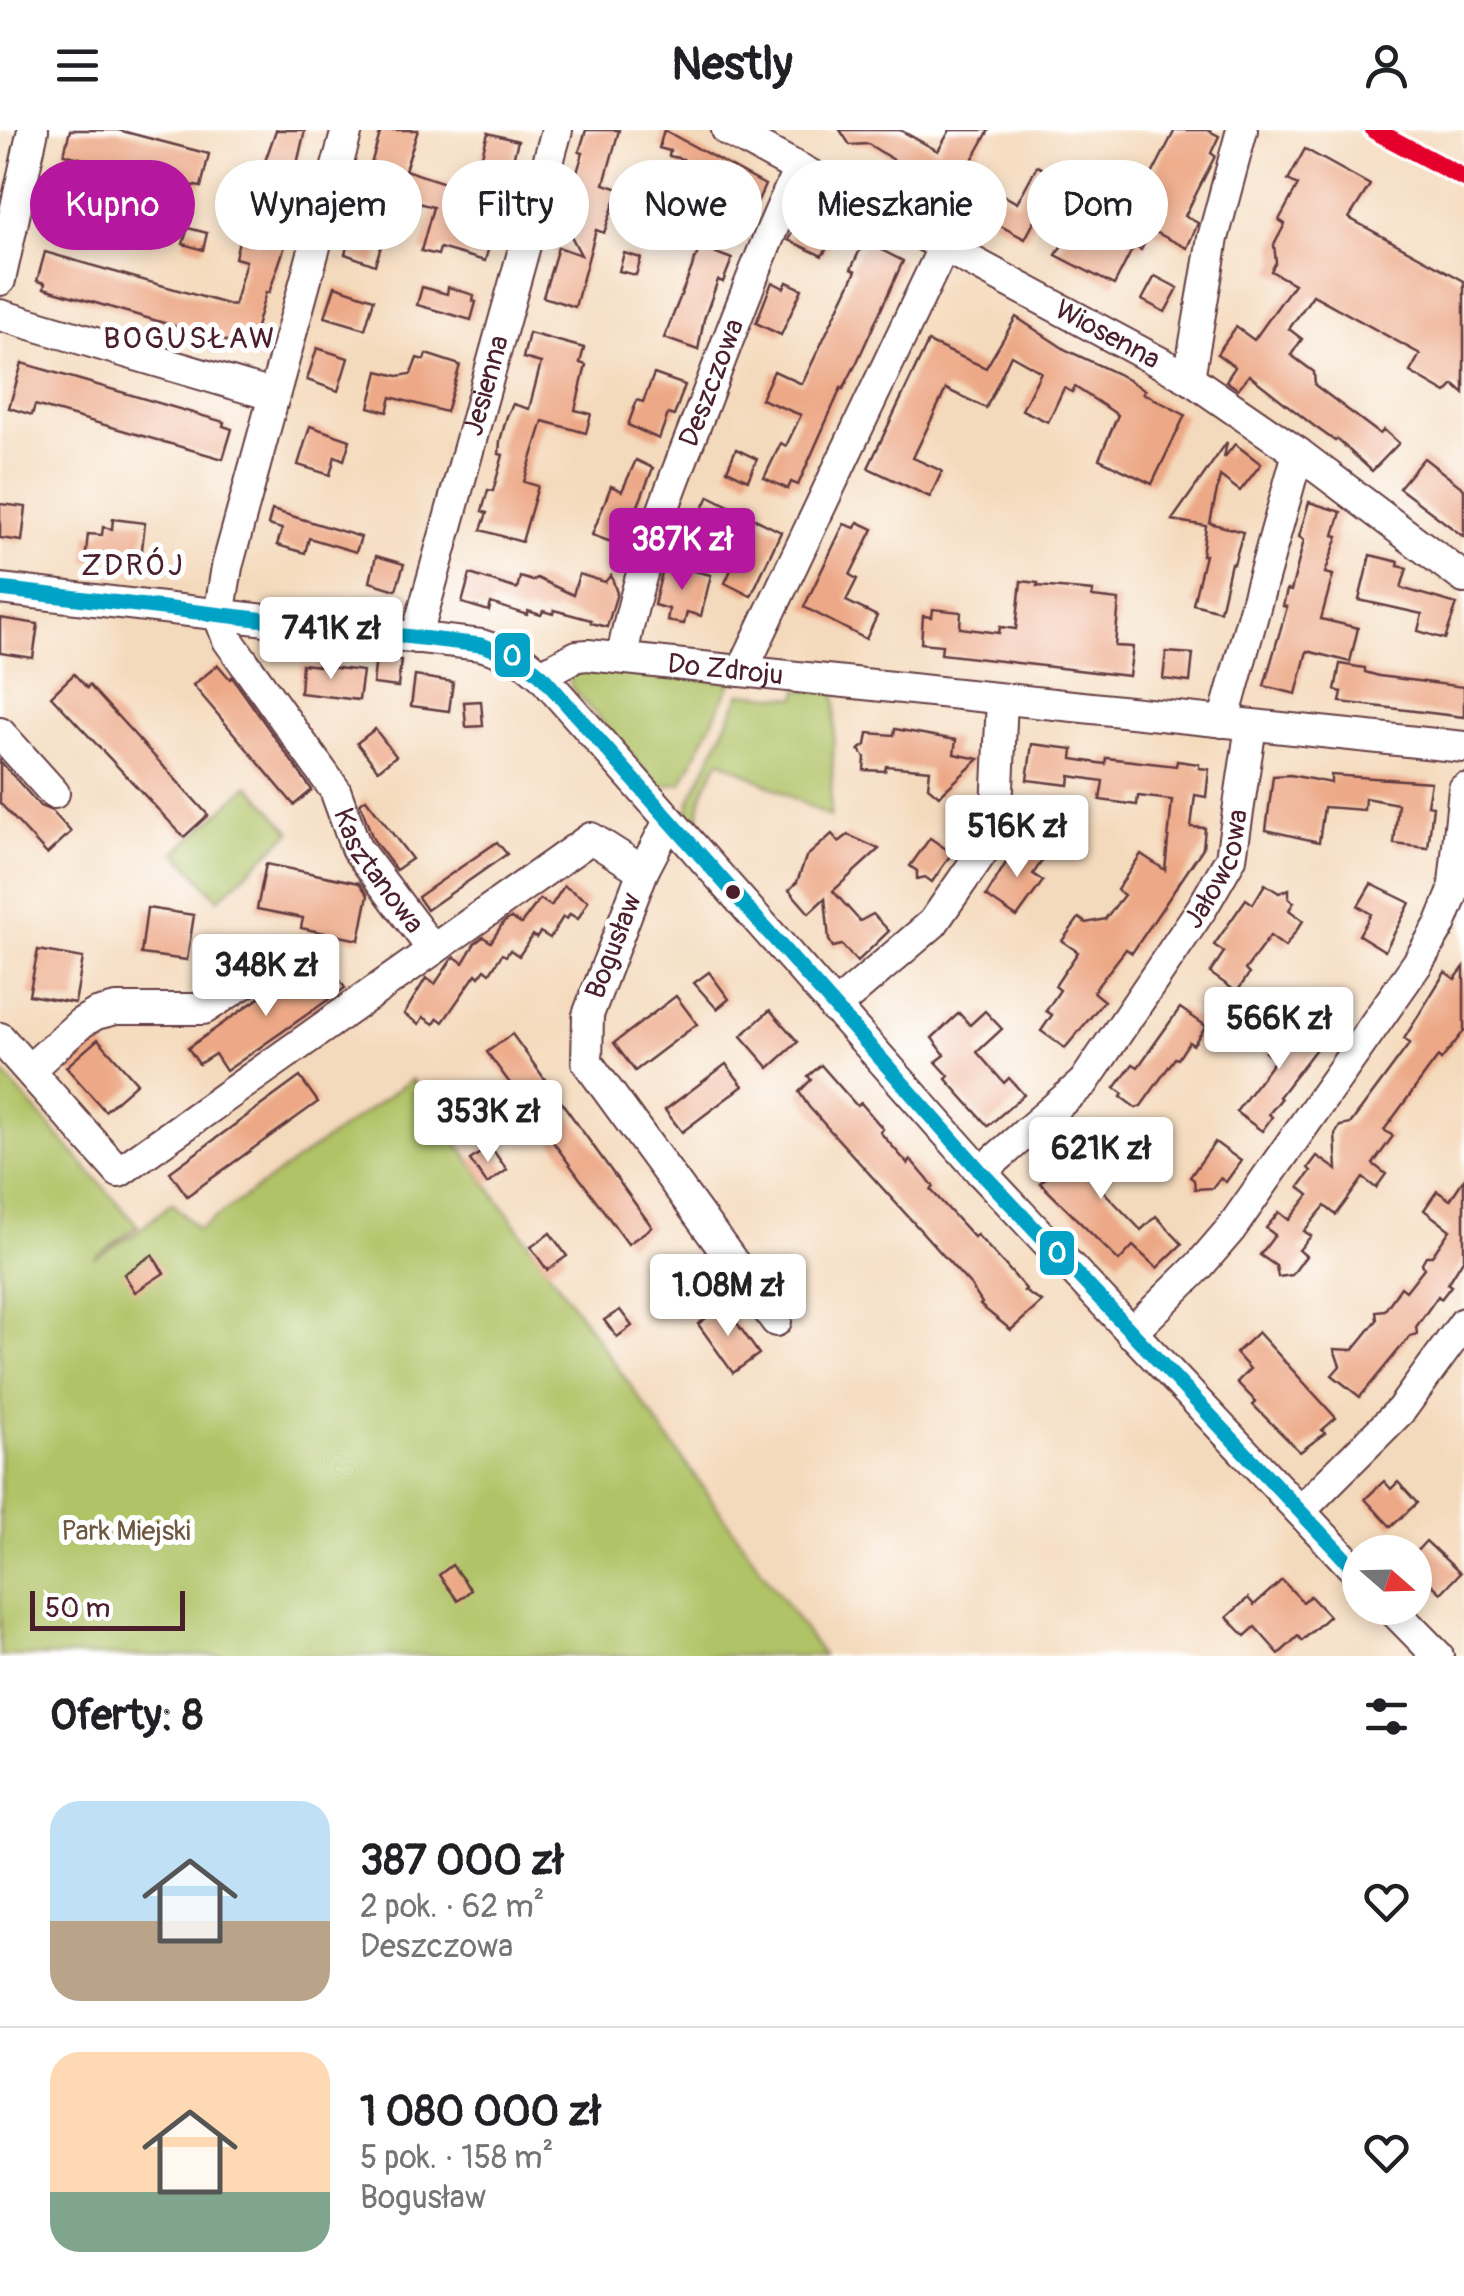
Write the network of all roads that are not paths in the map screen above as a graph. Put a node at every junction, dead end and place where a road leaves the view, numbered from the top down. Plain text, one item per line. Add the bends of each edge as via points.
1 (33, 130) edge
2 (346, 130) edge
3 (557, 130) edge
4 (727, 130) edge
5 (1242, 130) edge
6 (782, 160) edge
7 (782, 205) edge
8 (942, 250) edge
9 (951, 250) edge
10 (0, 280) edge
11 (0, 314) edge
12 (1189, 378) junction
13 (272, 395) junction
14 (1298, 453) junction
15 (1464, 578) edge
16 (0, 589) edge
17 (220, 616) junction
18 (416, 638) junction
19 (622, 658) junction
20 (742, 671) junction
21 (541, 675) junction
22 (1002, 699) junction
23 (1237, 724) junction
24 (0, 734) edge
25 (1464, 748) edge
26 (1464, 789) edge
27 (54, 792) dead end
28 (669, 821) junction
29 (643, 870) junction
30 (433, 950) junction
31 (256, 975) dead end
32 (834, 1008) junction
33 (0, 1038) edge
34 (29, 1070) junction
35 (982, 1172) junction
36 (776, 1320) dead end
37 (1462, 1330) edge
38 (1131, 1332) junction
39 (1300, 1510) junction
40 (1342, 1555) edge
41 (1408, 1625) edge
42 (1438, 1656) edge

1 - 10 street
2 - 13 street
3 - 18 street, Jesienna
4 - 6 street, Wiosenna
5 - 12 street via 1213,238
7 - 19 street, Deszczowa via 664,507
8 - 20 street
9 - 12 street, Wiosenna
11 - 13 street
12 - 14 street, Wiosenna
13 - 17 street
14 - 15 street, Wiosenna
14 - 23 street, Jałowcowa
16 - 17 street
17 - 18 street
17 - 30 street, Kasztanowa via 228,640 335,790 356,848
18 - 21 street via 500,648
19 - 20 street, Do Zdroju
19 - 21 street, Do Zdroju via 577,656
20 - 22 street, Do Zdroju
21 - 28 street
22 - 23 street, Do Zdroju
22 - 32 street via 996,832 933,923
23 - 25 street, Do Zdroju
23 - 35 street, Jałowcowa via 1231,858 1084,1082
24 - 27 street
26 - 38 street via 1453,892 1417,964 1230,1230
28 - 29 street, Bogusław
28 - 32 street
29 - 30 street, Bogusław via 590,838
29 - 36 street, Bogusław via 588,1015 587,1062
30 - 34 street, Kasztanowa via 120,1172
31 - 34 street via 204,1008 96,1014
32 - 35 street
33 - 34 street, Kasztanowa
35 - 38 street
37 - 39 street via 1401,1410
38 - 39 street
39 - 40 street
41 - 42 street

